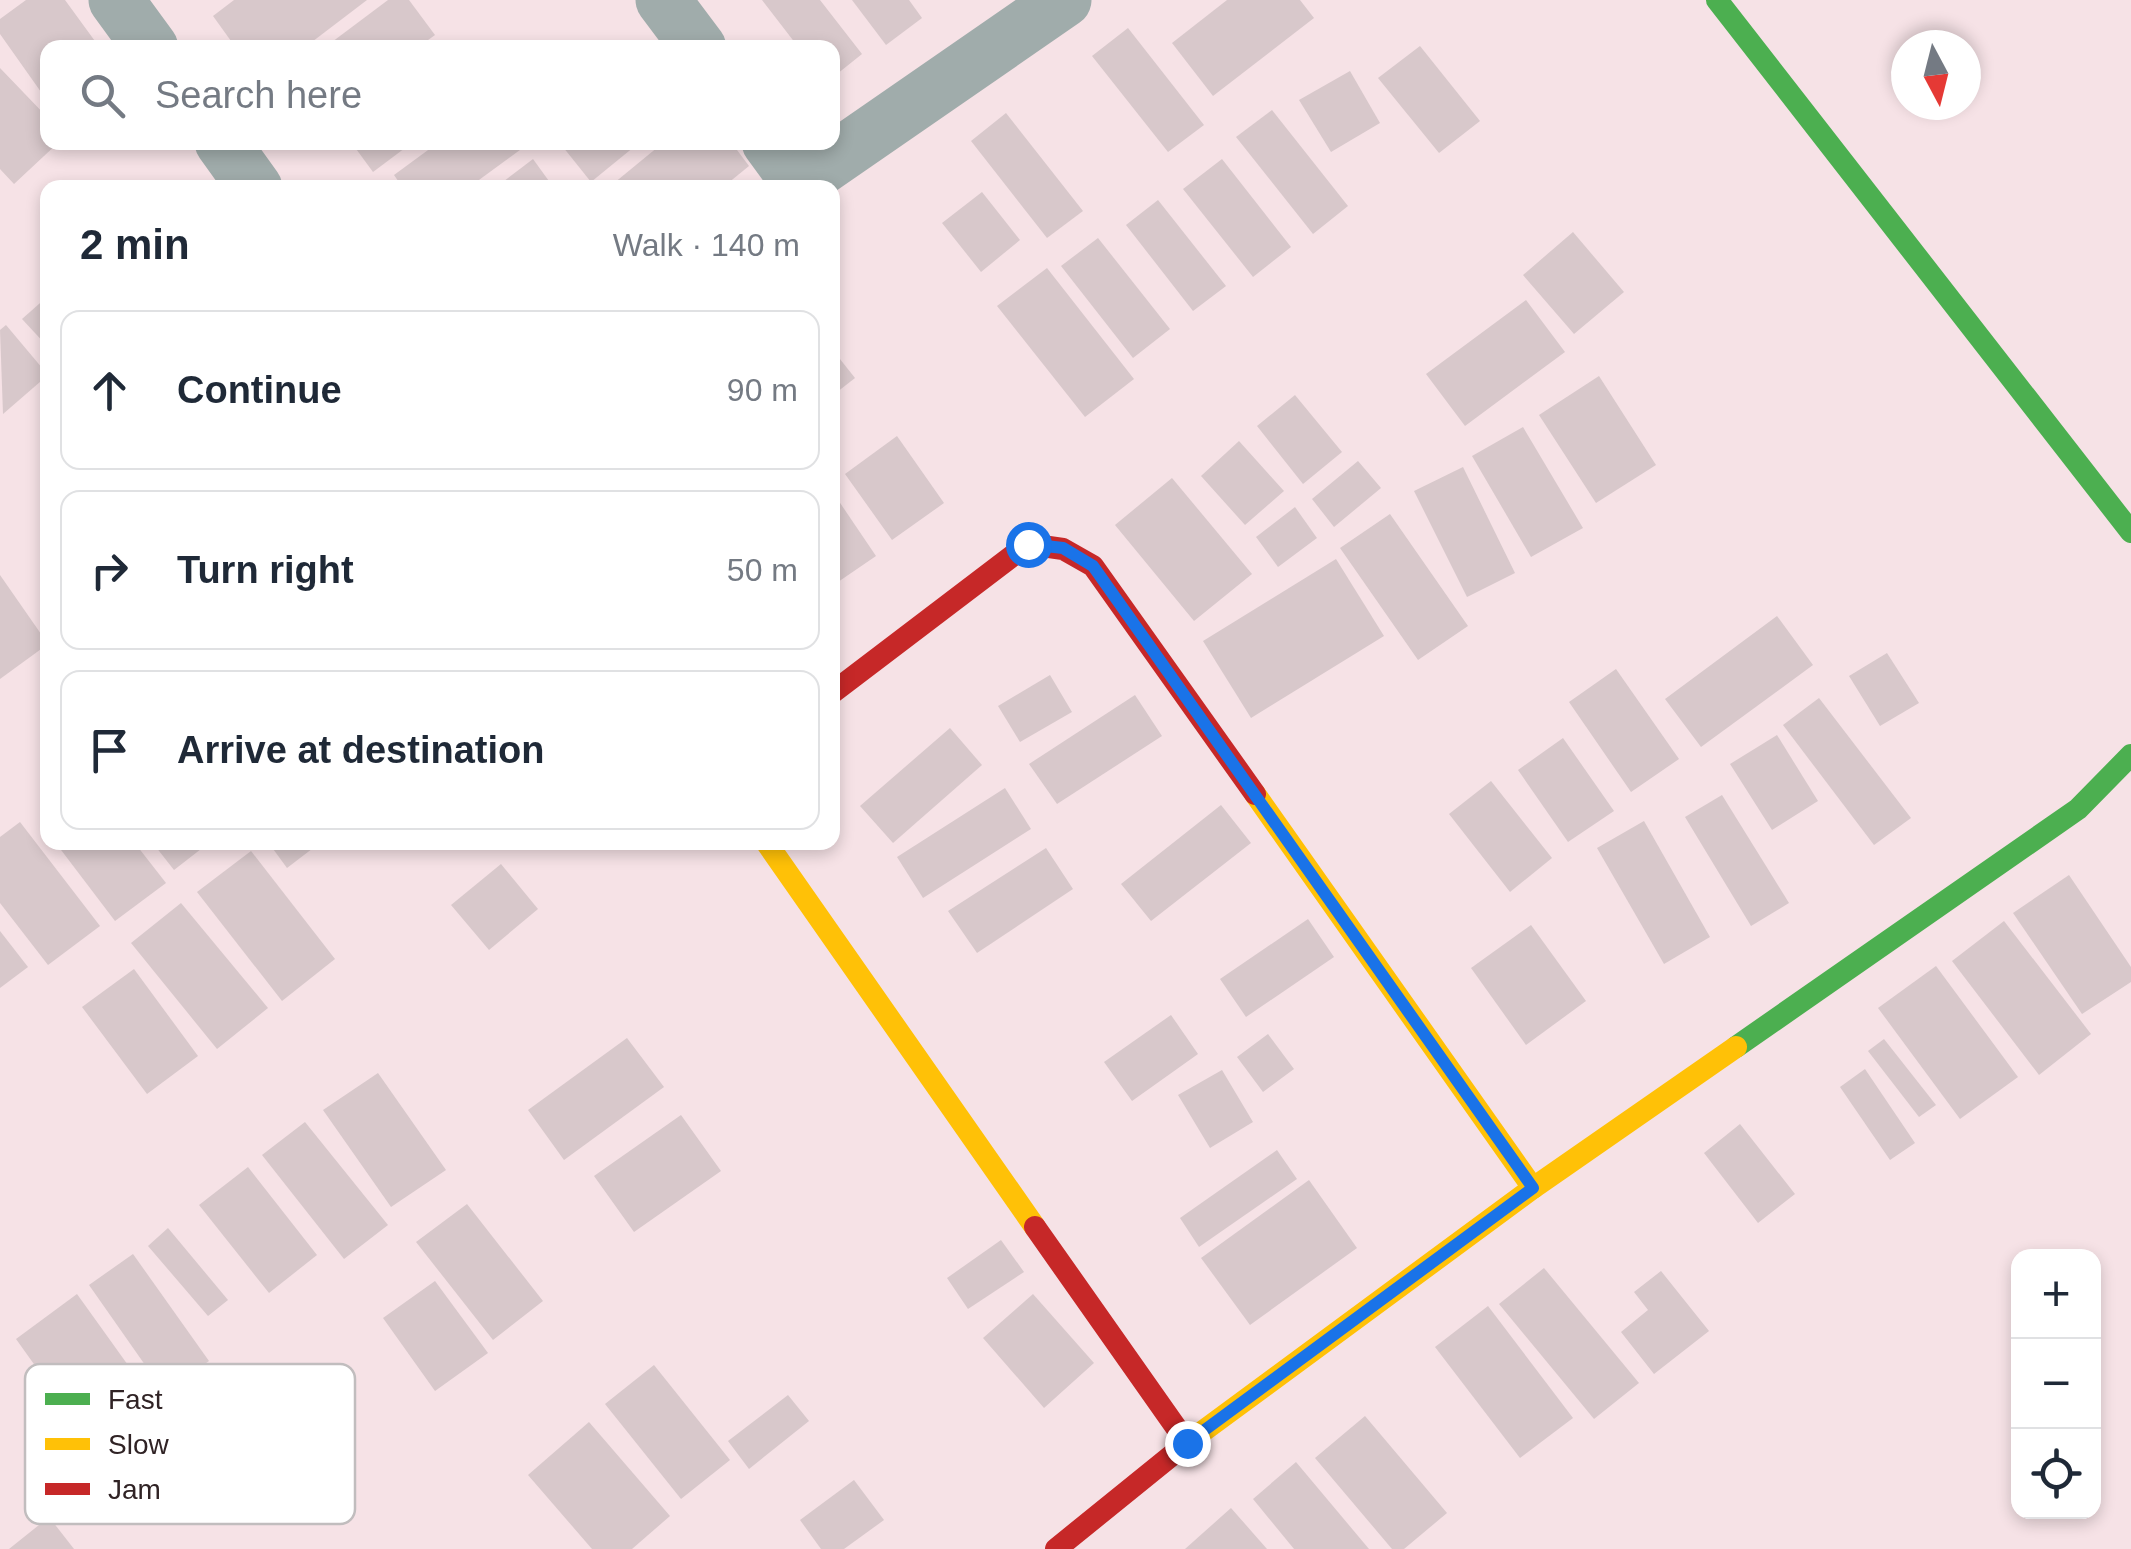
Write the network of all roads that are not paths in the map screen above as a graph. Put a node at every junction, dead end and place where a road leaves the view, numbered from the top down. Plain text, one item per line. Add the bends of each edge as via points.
1 (116, 0) edge
2 (663, 0) edge
3 (1064, 0) edge
4 (1717, 0) edge
5 (145, 40) edge
6 (692, 40) edge
7 (840, 138) edge
8 (228, 150) edge
9 (821, 150) edge
10 (787, 171) edge
11 (249, 180) edge
12 (2131, 532) edge
13 (840, 686) edge
14 (2131, 756) edge
15 (772, 850) edge
16 (1533, 1188) junction
17 (1187, 1443) junction
18 (1056, 1549) edge

1 - 5 street
2 - 6 street
3 - 7 street
4 - 12 street
8 - 11 street
9 - 10 street
13 - 16 street via 1028,544 1077,553 1093,566
14 - 16 street via 2078,809
15 - 17 street
16 - 17 street
17 - 18 street

